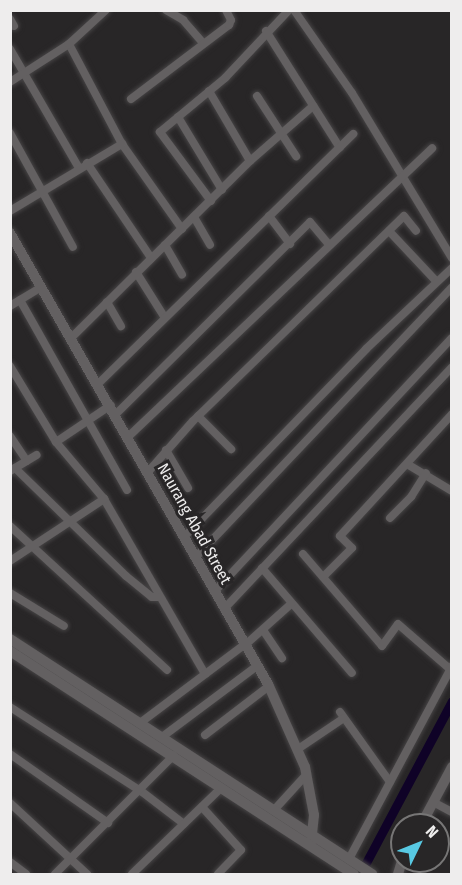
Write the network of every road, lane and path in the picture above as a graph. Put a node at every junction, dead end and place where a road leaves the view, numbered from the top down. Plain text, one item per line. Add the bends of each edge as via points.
1 (106, 10) edge
2 (166, 10) edge
3 (226, 10) edge
4 (292, 10) edge
5 (266, 32) junction
6 (69, 44) junction
7 (203, 44) junction
8 (10, 49) edge
9 (25, 73) junction
10 (10, 82) edge
11 (209, 91) junction
12 (257, 96) dead end
13 (131, 99) dead end
14 (313, 106) junction
15 (178, 117) junction
16 (10, 133) edge
17 (280, 134) junction
18 (353, 134) dead end
19 (122, 144) junction
20 (340, 147) junction
21 (432, 148) dead end
22 (296, 156) dead end
23 (250, 161) junction
24 (87, 163) junction
25 (79, 168) junction
26 (402, 176) junction
27 (222, 190) junction
28 (42, 191) junction
29 (211, 201) junction
30 (10, 211) edge
31 (269, 216) junction
32 (194, 217) junction
33 (182, 229) junction
34 (389, 231) junction
35 (417, 231) dead end
36 (11, 233) edge
37 (210, 244) dead end
38 (290, 244) junction
39 (165, 245) junction
40 (329, 245) junction
41 (73, 247) dead end
42 (151, 258) junction
43 (452, 258) edge
44 (452, 268) edge
45 (136, 273) junction
46 (182, 274) dead end
47 (436, 281) junction
48 (42, 287) junction
49 (452, 287) edge
50 (20, 300) junction
51 (107, 302) junction
52 (10, 306) edge
53 (165, 318) junction
54 (121, 326) dead end
55 (72, 337) junction
56 (452, 338) edge
57 (10, 366) edge
58 (452, 367) edge
59 (99, 383) junction
60 (114, 410) junction
61 (452, 414) edge
62 (198, 416) junction
63 (89, 420) junction
64 (10, 436) edge
65 (129, 436) junction
66 (56, 442) junction
67 (231, 449) dead end
68 (166, 450) junction
69 (38, 455) dead end
70 (27, 461) junction
71 (407, 464) junction
72 (13, 470) edge
73 (148, 472) junction
74 (426, 473) junction
75 (188, 488) dead end
76 (128, 490) dead end
77 (452, 491) edge
78 (104, 499) junction
79 (390, 518) dead end
80 (69, 522) junction
81 (10, 526) edge
82 (184, 537) junction
83 (33, 546) junction
84 (303, 554) dead end
85 (195, 558) junction
86 (10, 561) edge
87 (262, 568) junction
88 (323, 577) junction
89 (214, 592) junction
90 (10, 593) edge
91 (158, 597) junction
92 (291, 604) junction
93 (224, 609) junction
94 (64, 627) dead end
95 (262, 630) junction
96 (10, 639) edge
97 (244, 645) junction
98 (11, 652) edge
99 (282, 658) dead end
100 (257, 666) junction
101 (451, 667) edge
102 (167, 670) dead end
103 (352, 673) dead end
104 (205, 674) junction
105 (269, 686) junction
106 (10, 707) edge
107 (140, 723) junction
108 (205, 735) dead end
109 (162, 737) junction
110 (298, 749) junction
111 (10, 754) edge
112 (174, 755) junction
113 (452, 767) edge
114 (306, 775) junction
115 (390, 782) junction
116 (221, 788) junction
117 (141, 791) junction
118 (433, 802) junction
119 (10, 803) edge
120 (202, 807) junction
121 (275, 809) junction
122 (452, 812) edge
123 (427, 813) edge
124 (108, 824) junction
125 (184, 824) junction
126 (312, 838) junction
127 (72, 858) junction
128 (10, 862) edge
129 (349, 868) edge
130 (26, 874) edge
131 (55, 874) edge
132 (87, 874) edge
133 (132, 874) edge
134 (218, 874) edge
135 (372, 874) edge

1 - 6 street
2 - 7 street via 183,20
3 - 7 street via 229,25
4 - 5 street
4 - 26 street via 352,93
5 - 11 street
5 - 14 street
6 - 9 street
6 - 19 street
7 - 13 street
8 - 9 street
9 - 10 street
9 - 25 street
11 - 15 street
11 - 23 street
12 - 17 street
14 - 17 street
14 - 20 street
15 - 27 street
15 - 29 street via 160,132
16 - 28 street
17 - 22 street
17 - 23 street
18 - 20 street
19 - 24 street
19 - 33 street
20 - 31 street
21 - 26 street
23 - 27 street
24 - 25 street
24 - 42 street
25 - 28 street
26 - 40 street
26 - 43 street
27 - 29 street
28 - 30 street
28 - 41 street
29 - 32 street
31 - 38 street
31 - 53 street
32 - 33 street
32 - 37 street
33 - 39 street
34 - 35 street via 404,216
34 - 47 street
34 - 62 street
36 - 48 main road, Naurang Abad Street
38 - 40 street via 310,222
38 - 60 street
39 - 42 street
39 - 46 street
40 - 65 street
42 - 45 street
44 - 47 street
45 - 51 street
45 - 53 street
47 - 82 street
48 - 50 street
48 - 55 main road, Naurang Abad Street
49 - 85 street
50 - 52 street
50 - 63 street
51 - 54 street
51 - 55 street
53 - 59 street
55 - 59 main road, Naurang Abad Street
56 - 89 street
57 - 66 street
58 - 87 street
59 - 60 main road, Naurang Abad Street
60 - 63 street
60 - 65 main road, Naurang Abad Street
61 - 71 street
62 - 67 street
62 - 68 street
63 - 66 street
63 - 76 street
64 - 70 street
65 - 73 main road, Naurang Abad Street
66 - 78 street
68 - 73 street
68 - 75 street
69 - 70 street
70 - 72 street
71 - 74 street
71 - 88 street via 340,536 352,548
72 - 80 street
73 - 82 main road, Naurang Abad Street
74 - 77 street
74 - 79 street via 411,497
78 - 80 street
78 - 91 street
80 - 83 street
80 - 91 street via 126,576 152,597
81 - 83 street
82 - 85 main road, Naurang Abad Street
83 - 86 street
83 - 102 street
84 - 88 street
85 - 89 main road, Naurang Abad Street
87 - 92 street
87 - 93 street
88 - 101 street via 382,646 399,624
89 - 93 main road, Naurang Abad Street
90 - 94 street
91 - 104 street
92 - 95 street
92 - 103 street
93 - 97 main road, Naurang Abad Street
95 - 97 street
95 - 99 street
96 - 107 main road
97 - 100 main road, Naurang Abad Street
97 - 104 street
98 - 112 main road
100 - 105 main road, Naurang Abad Street
100 - 109 street
101 - 115 street
104 - 107 street
105 - 108 street
105 - 110 main road, Naurang Abad Street
106 - 117 street
107 - 109 main road
109 - 121 main road
110 - 114 main road, Naurang Abad Street
110 - 115 street via 342,715
111 - 124 street
112 - 116 main road
112 - 117 street
113 - 118 main road
114 - 121 street
114 - 126 main road, Naurang Abad Street via 314,815
115 - 129 street
116 - 120 street
116 - 126 main road
117 - 124 street
117 - 125 street
118 - 122 street
118 - 123 main road
119 - 127 street
120 - 125 street
120 - 134 street via 241,850
121 - 126 main road
124 - 127 street
125 - 133 street
126 - 129 main road
127 - 131 street
127 - 132 street
128 - 130 street
129 - 135 main road

